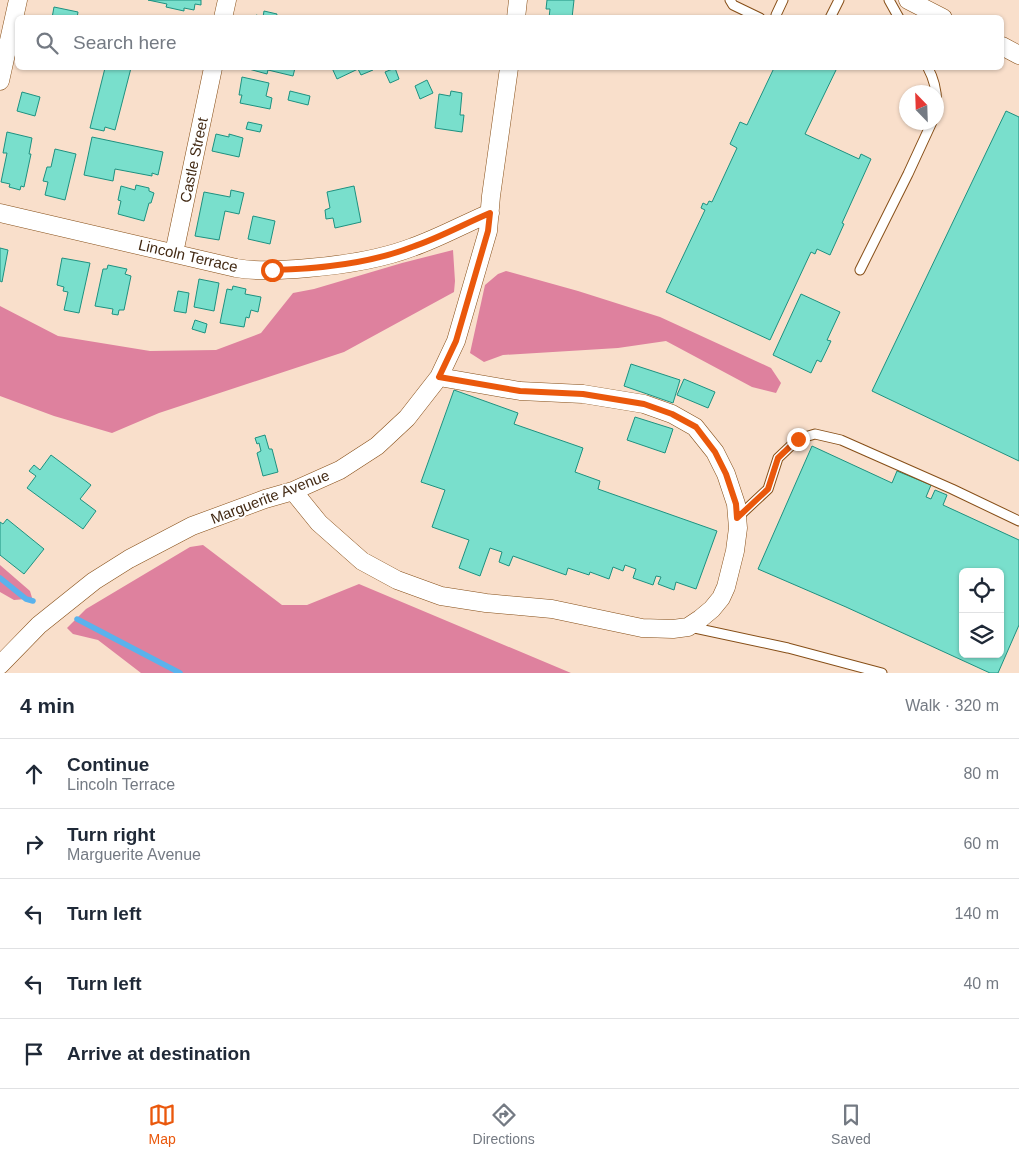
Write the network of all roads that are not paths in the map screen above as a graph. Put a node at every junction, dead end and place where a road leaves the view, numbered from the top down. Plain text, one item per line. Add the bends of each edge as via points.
1 (18, 0) edge
2 (227, 0) edge
3 (518, 0) edge
4 (730, 0) edge
5 (783, 0) edge
6 (839, 0) edge
7 (889, 0) edge
8 (908, 0) edge
9 (224, 15) edge
10 (516, 15) edge
11 (753, 15) edge
12 (778, 15) edge
13 (832, 15) edge
14 (897, 15) edge
15 (938, 15) edge
16 (1004, 47) edge
17 (1019, 55) edge
18 (213, 70) edge
19 (509, 70) edge
20 (929, 70) edge
21 (0, 81) edge
22 (934, 85) edge
23 (928, 130) edge
24 (0, 213) edge
25 (490, 213) junction
26 (174, 253) junction
27 (860, 270) dead end
28 (439, 377) junction
29 (293, 491) junction
30 (737, 518) junction
31 (1019, 521) edge
32 (688, 626) junction
33 (0, 665) edge
34 (882, 673) edge

1 - 21 street
2 - 9 street
3 - 10 street
4 - 11 lane via 733,6
5 - 12 lane
6 - 13 lane
7 - 14 lane
8 - 15 street
16 - 17 street
18 - 26 street, Castle Street
19 - 25 street, Marguerite Avenue
20 - 22 lane
23 - 27 lane
24 - 26 street, Lincoln Terrace
25 - 26 street, Lincoln Terrace via 402,251 326,267 244,270
25 - 28 street, Marguerite Avenue via 488,231 456,341
28 - 29 street, Marguerite Avenue via 407,418 376,446 340,470
28 - 30 street via 520,391 583,394 644,404 672,414 696,427 715,452 736,504
29 - 32 street via 319,523 362,562 397,580 441,596 552,609 642,628
29 - 33 street, Marguerite Avenue via 192,526 129,558 39,624
30 - 31 lane via 768,489 778,458 798,439 815,434 841,440
30 - 32 street via 736,551 721,598 712,609
32 - 34 lane

